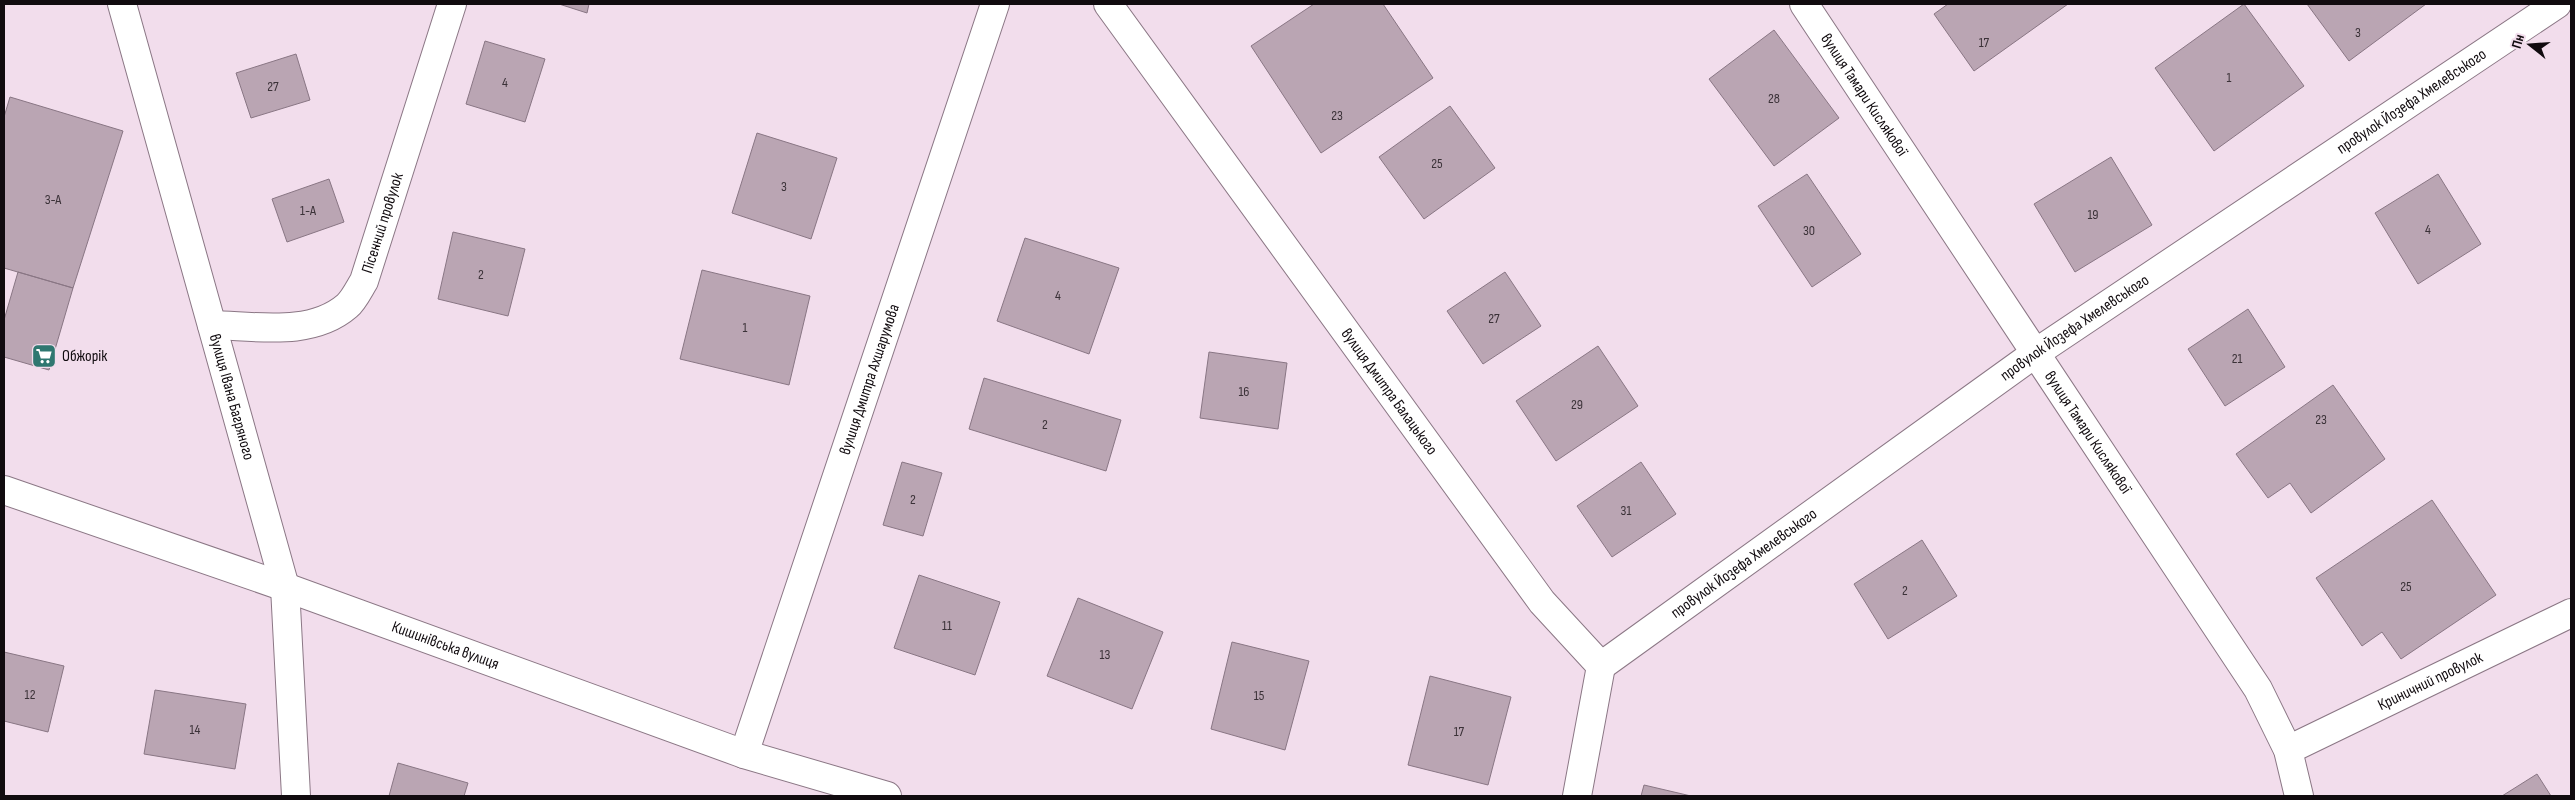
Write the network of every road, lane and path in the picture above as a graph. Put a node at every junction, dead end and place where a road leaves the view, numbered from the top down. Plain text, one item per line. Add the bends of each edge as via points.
1 (122, 4) edge
2 (452, 4) edge
3 (995, 4) edge
4 (1108, 4) edge
5 (1804, 4) edge
6 (2557, 4) edge
7 (212, 325) junction
8 (2037, 352) junction
9 (4, 490) edge
10 (285, 587) junction
11 (2571, 612) edge
12 (1601, 666) junction
13 (2288, 750) junction
14 (744, 754) junction
15 (296, 796) edge
16 (887, 796) edge
17 (1577, 796) edge
18 (2299, 796) edge

1 - 7 street, вулиця Івана Багряного
2 - 7 street, Пісенний провулок via 364,281 348,306 325,319 297,327
3 - 14 street, вулиця Дмитра Ахшарумова
4 - 12 street, вулиця Дмитра Балацького via 1542,602
5 - 8 street, вулиця Тамари Кислякової
6 - 8 street, провулок Йозефа Хмелевського
7 - 10 street, вулиця Івана Багряного
8 - 12 street, провулок Йозефа Хмелевського
8 - 13 street, вулиця Тамари Кислякової via 2258,689
9 - 10 street, Кишинівська вулиця
10 - 14 street, Кишинівська вулиця
10 - 15 street, вулиця Івана Багряного
11 - 13 street, Криничний провулок
12 - 17 street
13 - 18 street, вулиця Тамари Кислякової
14 - 16 street, Кишинівська вулиця

